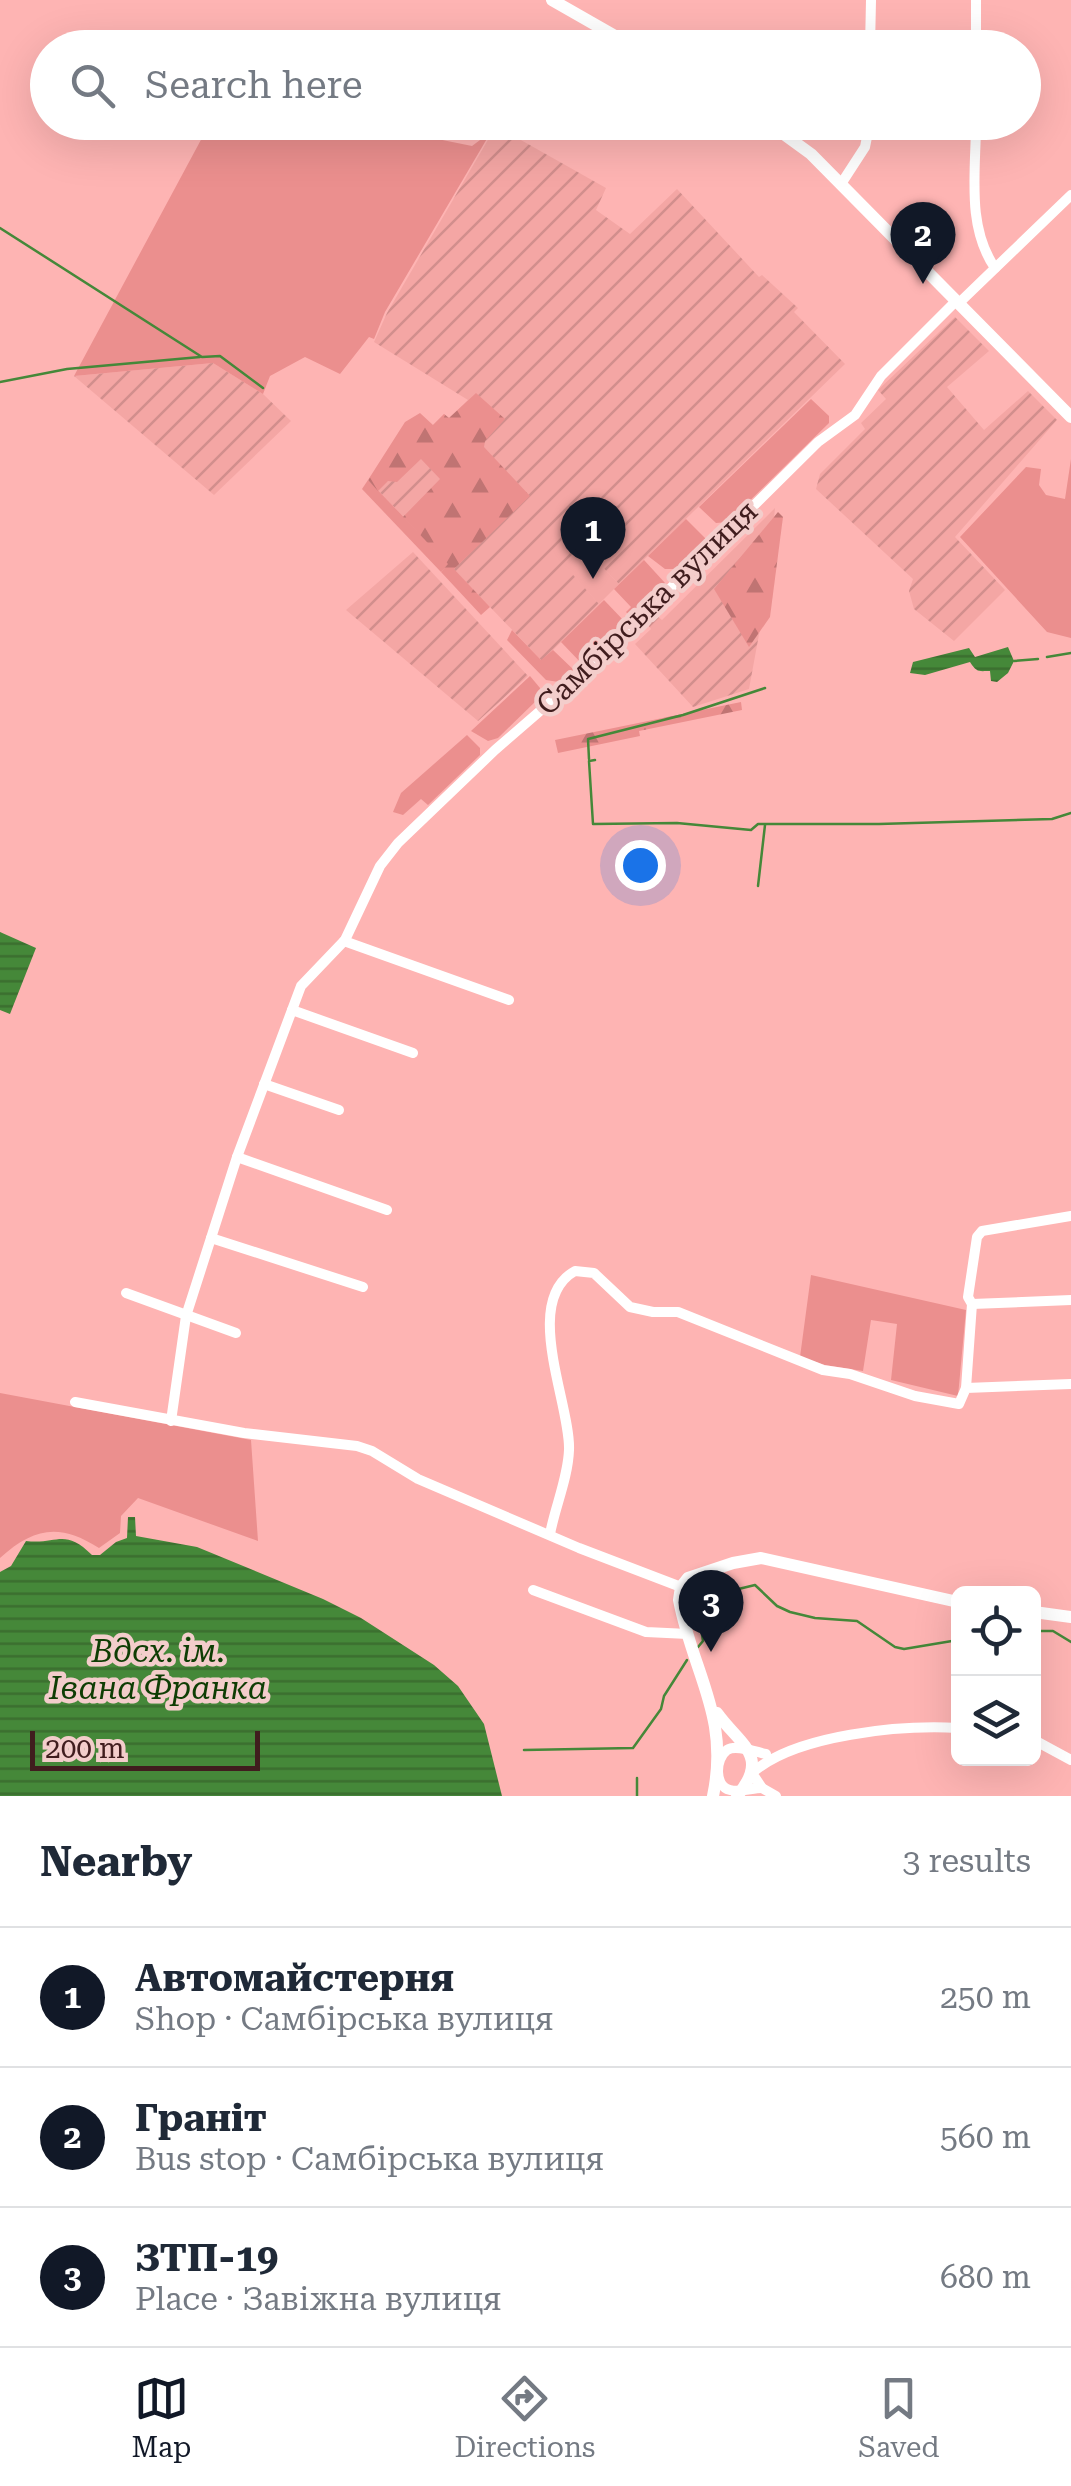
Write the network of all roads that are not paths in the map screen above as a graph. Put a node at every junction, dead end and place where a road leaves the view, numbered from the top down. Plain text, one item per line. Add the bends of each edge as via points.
1 (552, 0) edge
2 (871, 0) edge
3 (976, 0) edge
4 (604, 30) edge
5 (870, 30) edge
6 (976, 30) edge
7 (792, 140) edge
8 (866, 140) edge
9 (976, 140) edge
10 (841, 184) junction
11 (1071, 195) edge
12 (995, 268) junction
13 (958, 302) junction
14 (1071, 417) edge
15 (344, 941) junction
16 (509, 1000) dead end
17 (292, 1010) junction
18 (413, 1052) dead end
19 (264, 1084) junction
20 (339, 1110) dead end
21 (236, 1157) junction
22 (386, 1210) dead end
23 (1071, 1216) edge
24 (211, 1238) junction
25 (363, 1287) dead end
26 (126, 1294) dead end
27 (1071, 1300) edge
28 (972, 1304) junction
29 (186, 1316) junction
30 (236, 1332) dead end
31 (1071, 1384) edge
32 (966, 1388) junction
33 (75, 1402) dead end
34 (171, 1421) junction
35 (550, 1534) junction
36 (681, 1586) junction
37 (533, 1590) dead end
38 (951, 1601) edge
39 (1041, 1613) edge
40 (1071, 1617) edge
41 (688, 1634) junction
42 (713, 1707) junction
43 (951, 1728) edge
44 (1041, 1744) edge
45 (745, 1745) junction
46 (772, 1755) junction
47 (1071, 1760) edge
48 (718, 1767) junction
49 (752, 1773) junction
50 (762, 1788) junction
51 (739, 1793) edge
52 (713, 1796) edge
53 (776, 1796) edge

1 - 4 main road
2 - 5 street
3 - 6 street
7 - 10 main road
8 - 10 street
9 - 12 street via 976,229
10 - 13 main road
11 - 12 street, Самбірська вулиця
12 - 13 street, Самбірська вулиця
13 - 14 main road
13 - 15 street, Самбірська вулиця via 880,376 856,415 818,442 592,666 398,842
15 - 16 street
15 - 17 street, Самбірська вулиця via 300,986
17 - 18 street
17 - 19 street, Самбірська вулиця
19 - 20 street
19 - 21 street, Самбірська вулиця
21 - 22 street
21 - 24 street, Самбірська вулиця
23 - 28 street via 982,1231 975,1245
24 - 25 street
24 - 29 street, Самбірська вулиця
26 - 29 street
27 - 28 street
28 - 32 street
29 - 30 street
29 - 34 street, Самбірська вулиця
31 - 32 street
32 - 35 street via 963,1400 952,1404 823,1370 678,1312 630,1307 594,1272 575,1271 560,1285 553,1310 552,1352 569,1451
33 - 34 street
34 - 35 street via 357,1446 418,1480
35 - 36 street
36 - 38 main road via 733,1562 768,1558
36 - 41 main road
37 - 41 street via 646,1632
39 - 40 main road
41 - 42 main road
42 - 45 main road
42 - 48 main road
43 - 46 street via 853,1734
44 - 47 street
45 - 46 street
45 - 48 street via 728,1750
45 - 49 main road
46 - 49 street
48 - 51 street via 721,1786
48 - 52 main road
49 - 50 street
49 - 51 main road
50 - 51 street
50 - 53 street

